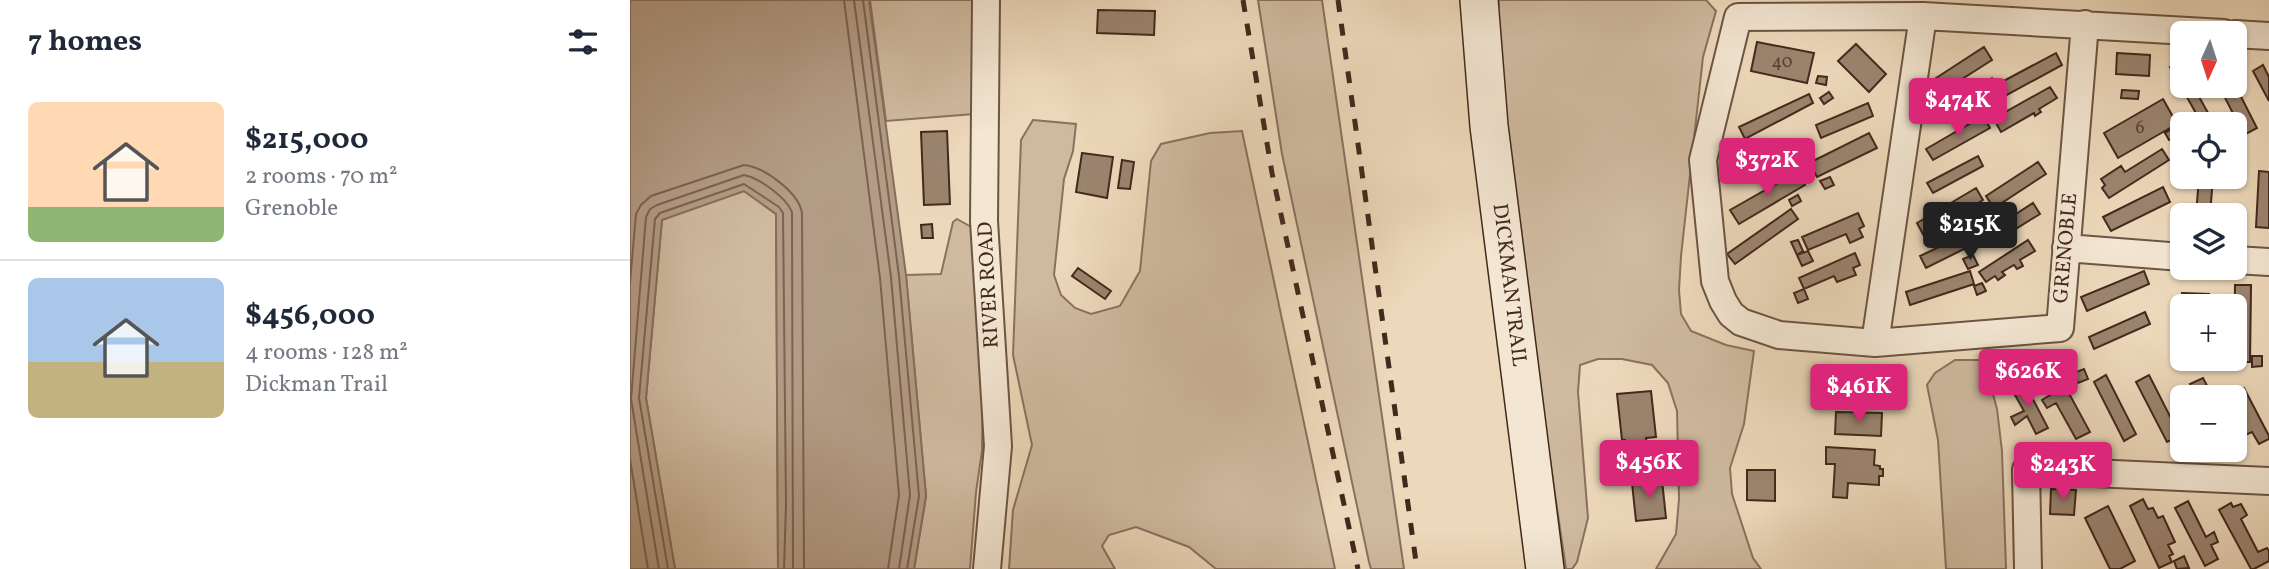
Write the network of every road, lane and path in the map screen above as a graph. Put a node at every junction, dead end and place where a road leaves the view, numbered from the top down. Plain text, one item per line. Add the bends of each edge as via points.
1 (986, 0) edge
2 (1479, 0) edge
3 (1923, 16) junction
4 (2085, 24) junction
5 (2170, 30) edge
6 (2247, 35) edge
7 (2269, 36) edge
8 (2066, 248) junction
9 (2170, 256) edge
10 (2247, 261) edge
11 (2269, 262) edge
12 (1875, 343) junction
13 (2269, 481) edge
14 (987, 569) edge
15 (1545, 569) edge
16 (2028, 569) edge

1 - 14 street, RIVER ROAD via 984,221 998,446
2 - 15 street, DICKMAN TRAIL via 1489,126
3 - 4 street
3 - 12 street
3 - 12 street via 1738,17 1703,160 1715,281 1731,314 1779,335
4 - 5 street
4 - 8 street, GRENOBLE
6 - 7 street
8 - 9 street
8 - 12 street, GRENOBLE via 2060,328
10 - 11 street
13 - 16 street via 2026,470

